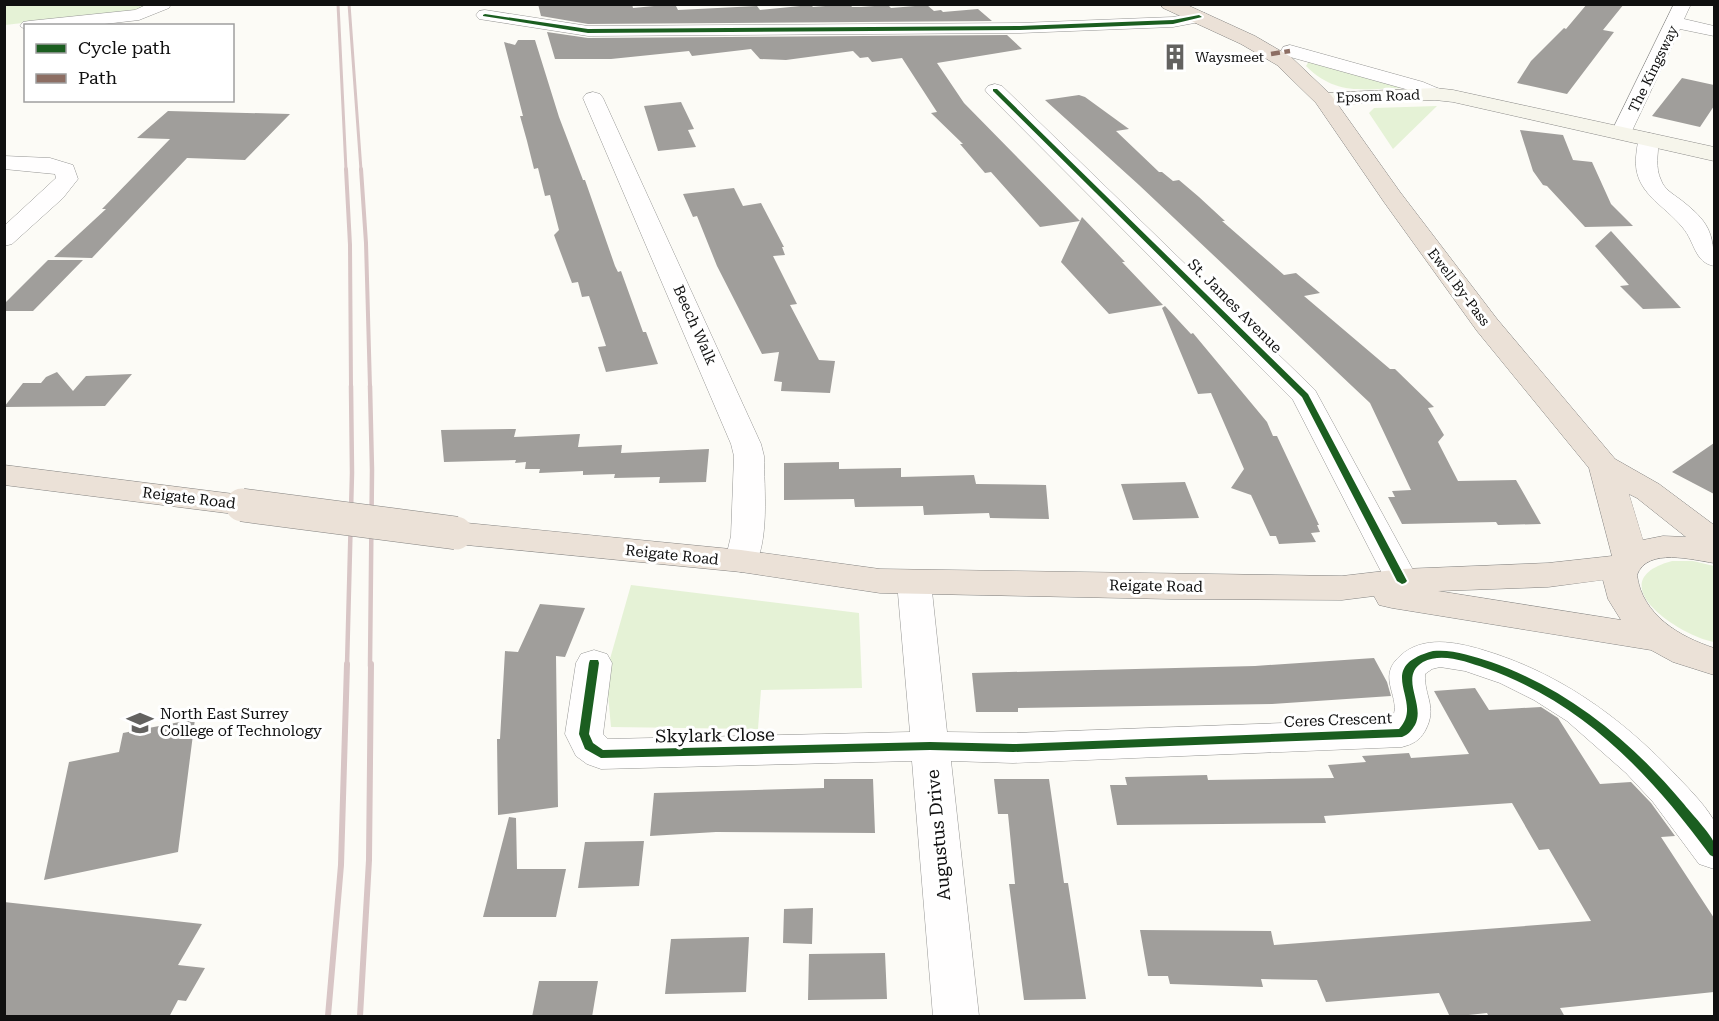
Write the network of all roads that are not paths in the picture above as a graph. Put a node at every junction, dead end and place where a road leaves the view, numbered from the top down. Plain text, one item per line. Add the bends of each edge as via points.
1 (163, 4) edge
2 (1169, 4) edge
3 (1683, 4) edge
4 (485, 15) dead end
5 (1199, 17) junction
6 (140, 20) edge
7 (1676, 23) junction
8 (62, 24) edge
9 (1714, 31) edge
10 (1290, 51) dead end
11 (995, 90) dead end
12 (1435, 94) junction
13 (593, 98) dead end
14 (1324, 99) junction
15 (1622, 133) junction
16 (1649, 139) junction
17 (1714, 154) edge
18 (4, 162) edge
19 (4, 239) edge
20 (1714, 260) edge
21 (1605, 466) junction
22 (4, 475) edge
23 (1714, 541) edge
24 (1714, 552) edge
25 (741, 561) junction
26 (1627, 562) junction
27 (1402, 581) junction
28 (914, 582) junction
29 (1342, 588) junction
30 (1669, 644) junction
31 (1714, 662) edge
32 (594, 663) dead end
33 (1714, 685) edge
34 (930, 746) junction
35 (1714, 852) edge
36 (956, 1017) edge

1 - 6 street
2 - 5 highway, Epsom Road
3 - 7 street, The Kingsway
4 - 5 street via 588,31 1020,28 1173,22
5 - 14 highway, Epsom Road via 1284,61
6 - 8 street
7 - 9 street
7 - 15 street, The Kingsway
10 - 12 street, Epsom Road
11 - 27 street, St. James Avenue via 1305,396
12 - 14 street, Epsom Road
12 - 15 street, Epsom Road
13 - 25 street, Beech Walk via 746,444 747,536
14 - 21 highway, Ewell By-Pass via 1487,325
15 - 16 street, Epsom Road
16 - 17 street, Epsom Road
16 - 20 street via 1649,183 1689,220
18 - 19 street via 50,165 65,170 67,179
21 - 23 highway, Ewell By-Pass via 1648,491
21 - 26 highway, Ewell By-Pass via 1618,507
22 - 25 highway, Reigate Road, bridge via 456,533
24 - 26 highway via 1667,547 1643,552
25 - 28 highway, Reigate Road via 880,581
26 - 27 highway, Reigate Road via 1548,575
26 - 30 highway, Ewell By-Pass via 1619,581 1626,602 1635,615
27 - 29 highway, Reigate Road
28 - 29 highway, Reigate Road
28 - 34 street, Augustus Drive
29 - 30 highway, Reigate Road
30 - 31 highway, Ewell By-Pass
30 - 33 highway, Ewell By-Pass
32 - 34 street, Skylark Close via 584,734 589,746 601,754
34 - 35 street, Ceres Crescent via 1013,748 1402,732 1412,722 1413,706 1405,681 1408,669 1438,653 1499,667 1576,710 1628,753 1679,805
34 - 36 street, Augustus Drive

